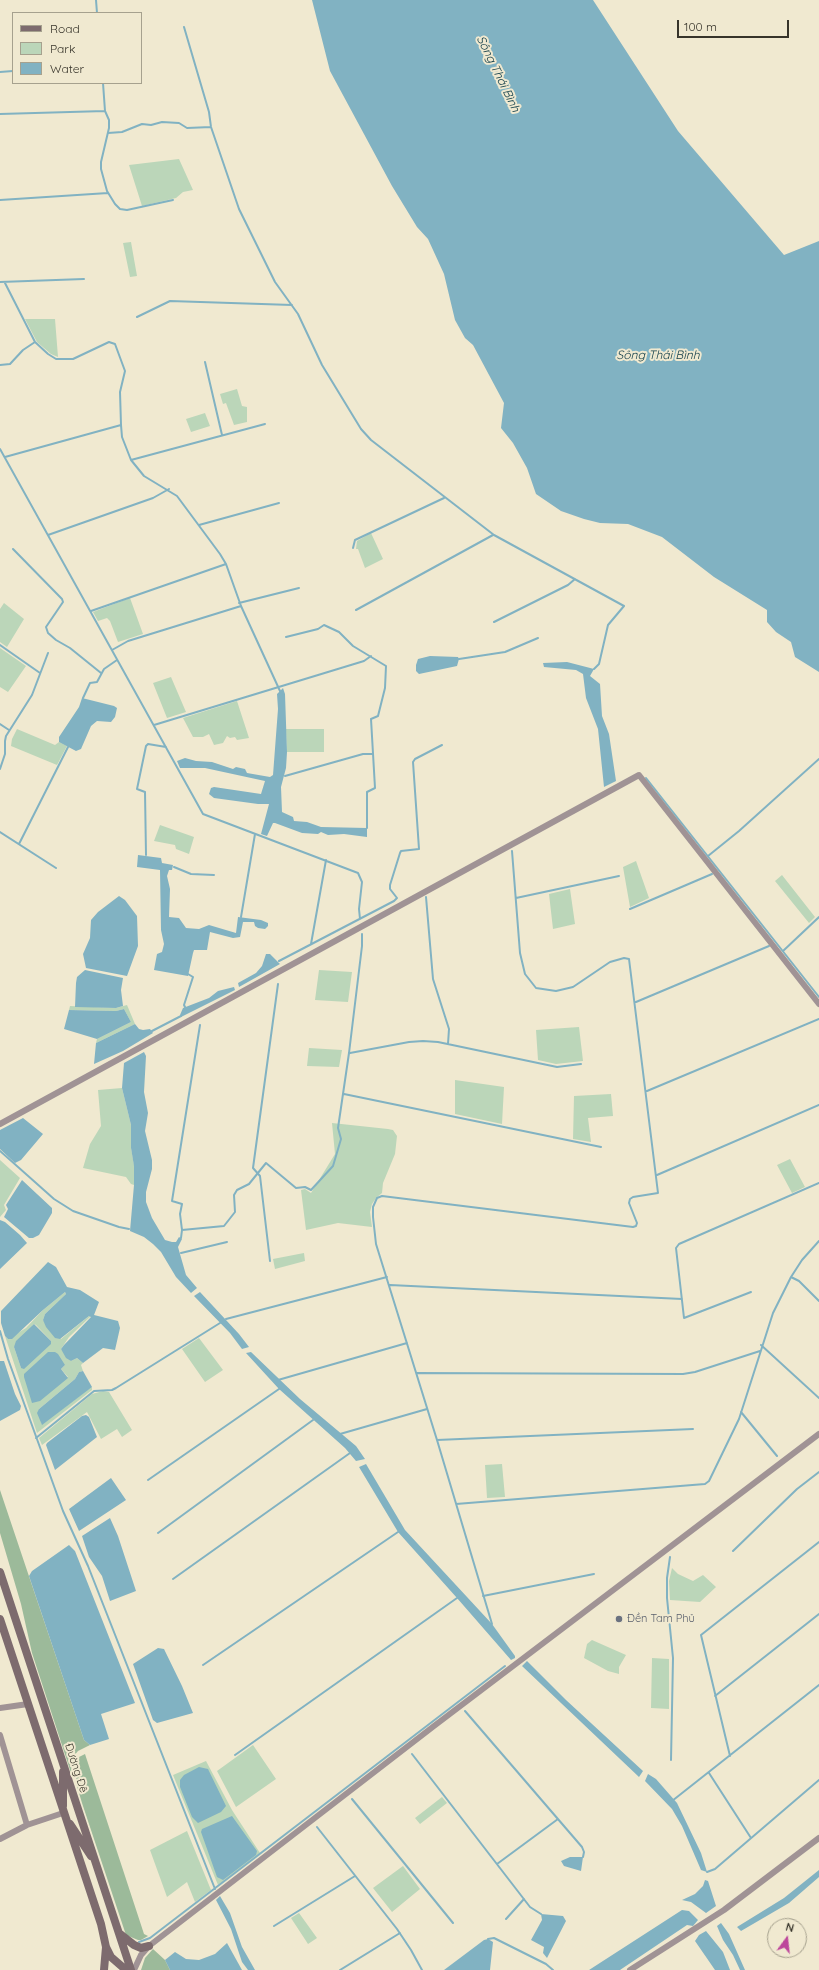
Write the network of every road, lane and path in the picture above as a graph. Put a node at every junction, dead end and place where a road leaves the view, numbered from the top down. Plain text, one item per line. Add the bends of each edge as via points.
1 (819, 1004) edge
2 (0, 1124) edge
3 (819, 1434) edge
4 (0, 1572) edge
5 (0, 1619) edge
6 (28, 1704) junction
7 (0, 1708) edge
8 (0, 1735) edge
9 (63, 1763) junction
10 (63, 1813) junction
11 (27, 1825) junction
12 (819, 1838) edge
13 (0, 1839) edge
14 (97, 1865) junction
15 (120, 1934) junction
16 (149, 1946) junction
17 (106, 1947) junction
18 (104, 1970) edge
19 (126, 1970) edge
20 (131, 1970) edge
21 (134, 1970) edge
22 (630, 1970) edge

1 - 2 street via 639,775
3 - 16 street
4 - 9 street, Đường Đê
5 - 6 street
6 - 7 street
6 - 10 street
8 - 11 street
9 - 10 street
9 - 14 street, Đường Đê
10 - 11 street
10 - 14 street
10 - 17 street via 101,1924
11 - 13 street
12 - 22 street via 724,1910
14 - 15 street, Đường Đê
15 - 16 street via 141,1948
15 - 20 street, Đường Đê
16 - 21 street via 141,1955
17 - 18 street
17 - 19 street via 111,1957

